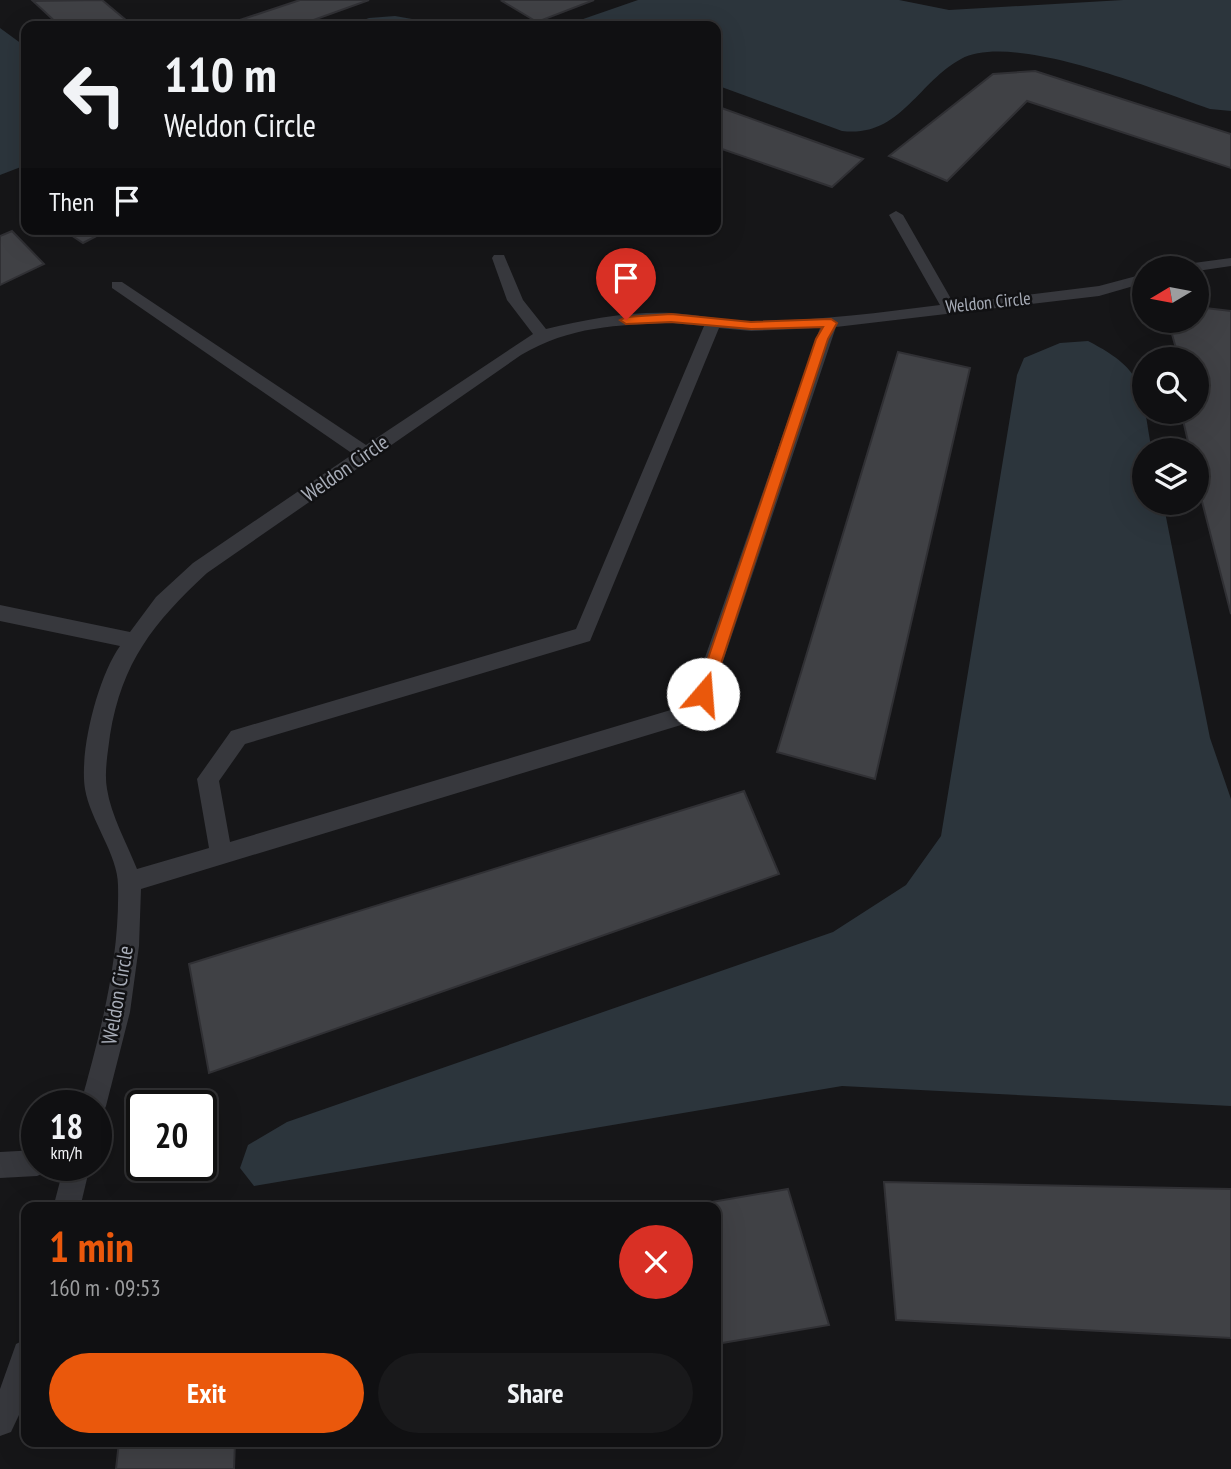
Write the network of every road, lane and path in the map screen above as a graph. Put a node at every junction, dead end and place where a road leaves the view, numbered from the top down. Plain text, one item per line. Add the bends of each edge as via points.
1 (896, 215) dead end
2 (499, 258) dead end
3 (1231, 262) edge
4 (1209, 265) edge
5 (1132, 282) edge
6 (117, 285) dead end
7 (948, 306) junction
8 (831, 323) junction
9 (713, 324) junction
10 (543, 335) junction
11 (366, 454) junction
12 (0, 613) edge
13 (135, 641) junction
14 (221, 855) junction
15 (130, 882) junction
16 (97, 1090) edge
17 (21, 1164) edge
18 (0, 1165) edge
19 (73, 1181) edge
20 (68, 1202) edge
21 (21, 1373) edge
22 (0, 1421) edge

1 - 7 lane
2 - 10 lane via 515,303
3 - 4 lane
5 - 7 lane, Weldon Circle via 1099,291
6 - 11 lane
7 - 8 lane, Weldon Circle
8 - 9 lane, Weldon Circle
8 - 14 lane via 703,694 681,716
9 - 10 lane, Weldon Circle via 671,318 626,320
9 - 14 lane via 583,635 238,737 208,779
10 - 11 lane, Weldon Circle
11 - 13 lane, Weldon Circle via 200,568 163,602
12 - 13 lane
13 - 15 lane, Weldon Circle via 122,659 105,705 96,789
14 - 15 lane
15 - 16 lane, Weldon Circle via 118,1012
17 - 18 lane
19 - 20 lane
21 - 22 lane

